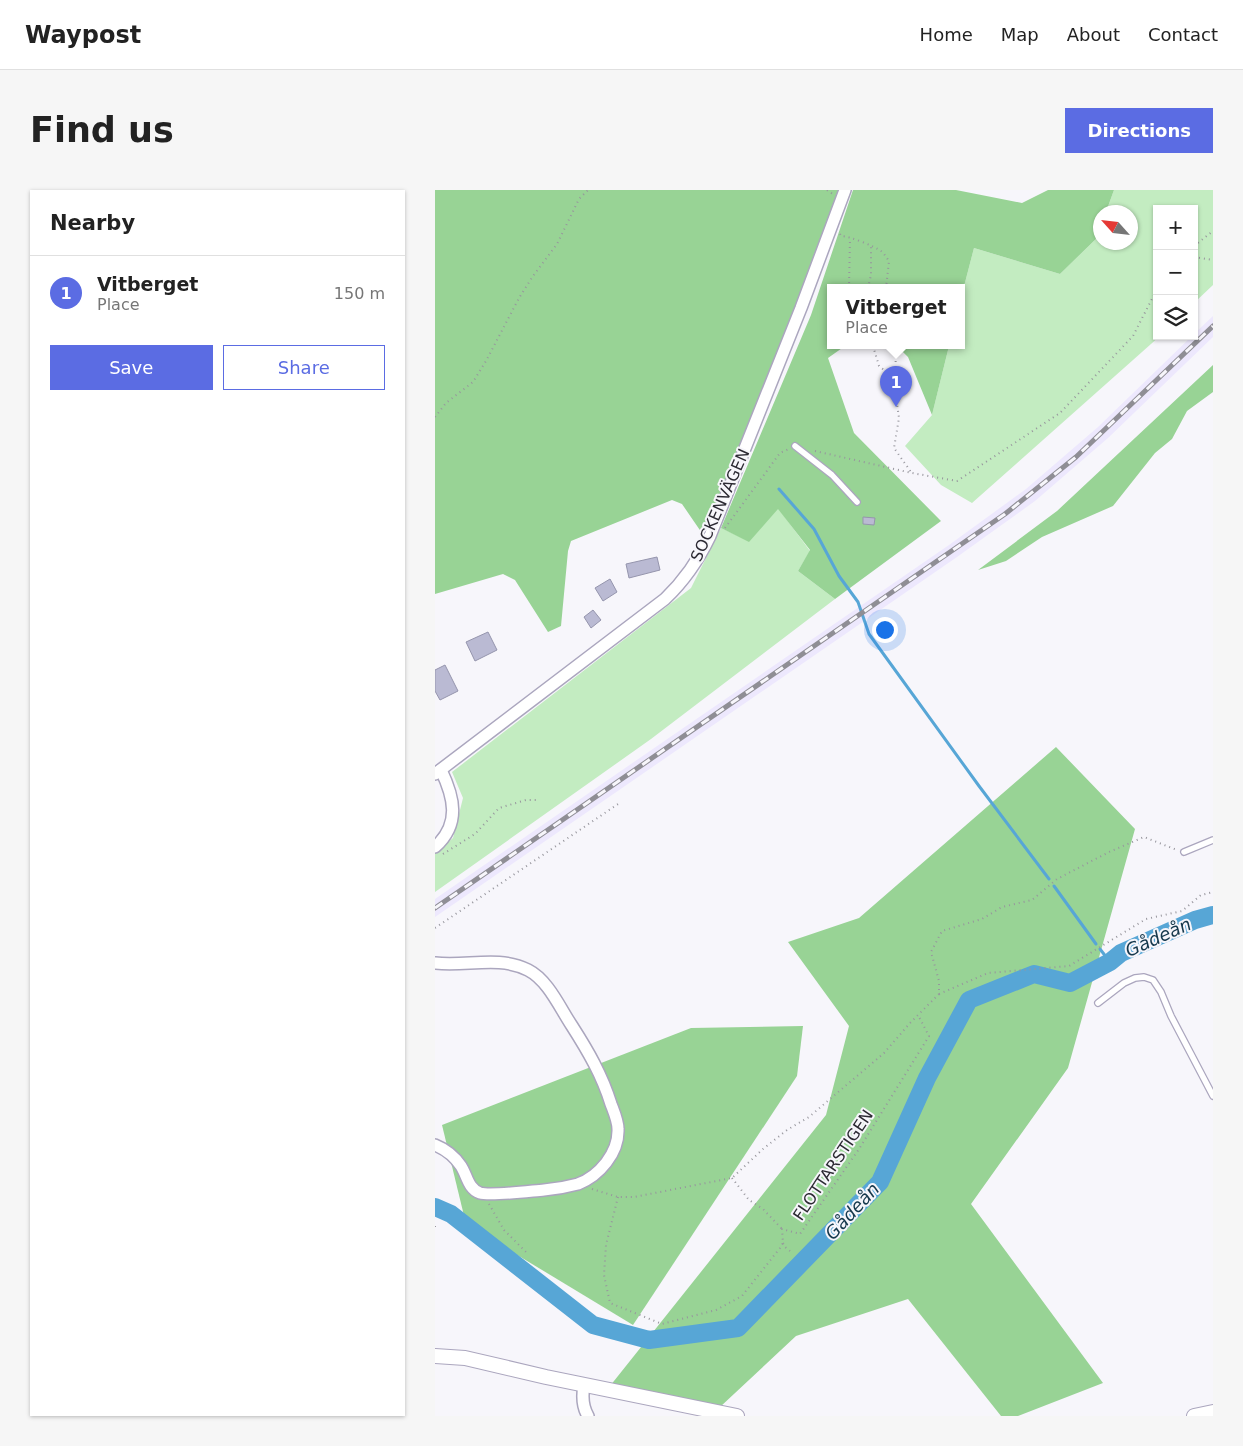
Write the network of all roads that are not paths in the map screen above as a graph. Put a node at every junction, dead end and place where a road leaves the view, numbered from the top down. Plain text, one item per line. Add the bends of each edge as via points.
1 (845, 190) edge
2 (795, 446) road end
3 (857, 502) dead end
4 (438, 772) edge
5 (1213, 840) edge
6 (439, 850) edge
7 (1184, 852) road end
8 (435, 963) edge
9 (1098, 1003) dead end
10 (1213, 1096) edge
11 (435, 1144) edge
12 (435, 1356) edge
13 (583, 1385) junction
14 (1213, 1412) edge
15 (589, 1416) edge
16 (737, 1416) edge
17 (1194, 1416) edge

1 - 4 street, SOCKENVÄGEN via 697,563 665,599
2 - 3 lane via 832,475
4 - 6 street via 449,787 453,809
5 - 7 lane
8 - 11 street via 502,962 517,965 537,976 591,1055 618,1129 616,1146 607,1162 589,1178 542,1190 478,1192 471,1186 461,1165
9 - 10 lane via 1135,978 1153,980
12 - 13 street via 465,1358
13 - 15 street via 582,1397
13 - 16 street
14 - 17 street

